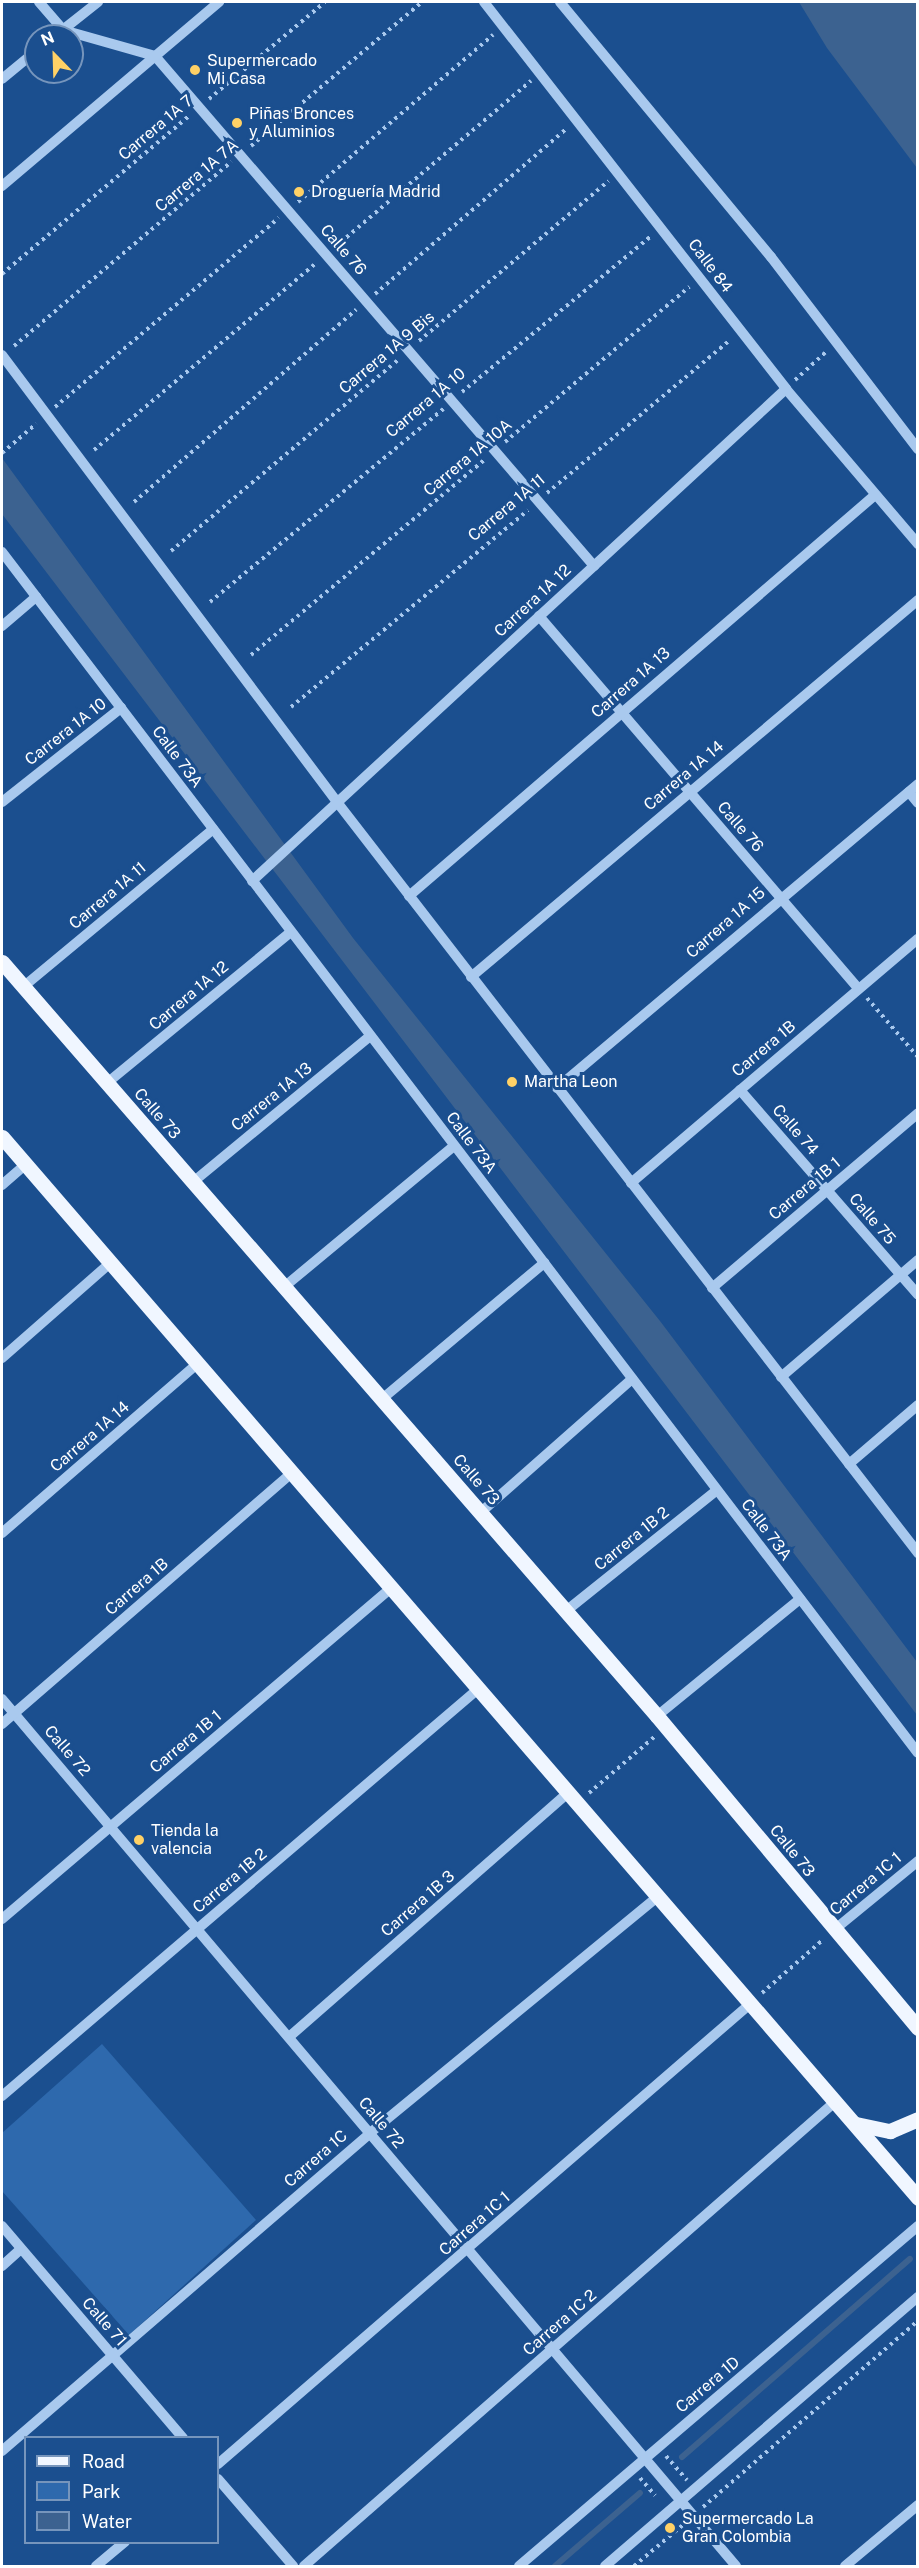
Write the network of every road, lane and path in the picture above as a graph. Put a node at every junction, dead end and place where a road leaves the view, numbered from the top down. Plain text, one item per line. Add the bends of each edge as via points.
1 (39, 2) edge
2 (98, 2) edge
3 (219, 2) edge
4 (325, 2) edge
5 (422, 2) edge
6 (484, 2) edge
7 (561, 2) edge
8 (53, 24) edge
9 (70, 24) edge
10 (84, 39) edge
11 (155, 56) junction
12 (24, 61) edge
13 (2, 79) edge
14 (201, 106) junction
15 (242, 154) junction
16 (618, 172) junction
17 (2, 186) edge
18 (661, 227) junction
19 (2, 274) edge
20 (700, 278) junction
21 (741, 331) junction
22 (835, 344) junction
23 (14, 346) dead end
24 (409, 350) junction
25 (2, 355) edge
26 (786, 389) junction
27 (452, 401) junction
28 (17, 440) dead end
29 (918, 449) edge
30 (495, 451) junction
31 (2, 453) edge
32 (875, 495) junction
33 (538, 501) junction
34 (918, 544) edge
35 (171, 551) dead end
36 (2, 552) edge
37 (594, 566) junction
38 (36, 597) junction
39 (918, 600) edge
40 (210, 602) dead end
41 (539, 616) junction
42 (2, 626) edge
43 (251, 655) dead end
44 (291, 707) dead end
45 (121, 708) junction
46 (621, 711) junction
47 (918, 784) edge
48 (689, 791) junction
49 (909, 792) junction
50 (2, 802) edge
51 (336, 802) junction
52 (918, 802) edge
53 (213, 829) junction
54 (256, 877) junction
55 (409, 896) junction
56 (780, 897) junction
57 (291, 932) junction
58 (918, 939) edge
59 (2, 962) edge
60 (471, 977) junction
61 (23, 987) junction
62 (859, 989) junction
63 (370, 1036) junction
64 (918, 1057) edge
65 (107, 1083) junction
66 (557, 1088) junction
67 (740, 1090) junction
68 (918, 1113) edge
69 (2, 1137) edge
70 (454, 1146) junction
71 (25, 1165) junction
72 (193, 1182) junction
73 (631, 1183) junction
74 (2, 1185) edge
75 (827, 1190) junction
76 (918, 1260) edge
77 (110, 1263) junction
78 (544, 1263) junction
79 (900, 1275) junction
80 (284, 1287) junction
81 (712, 1288) junction
82 (918, 1295) edge
83 (2, 1358) edge
84 (197, 1364) junction
85 (781, 1377) junction
86 (632, 1379) junction
87 (382, 1399) junction
88 (918, 1405) edge
89 (849, 1464) junction
90 (292, 1473) junction
91 (717, 1490) junction
92 (480, 1513) junction
93 (2, 1533) edge
94 (918, 1553) edge
95 (391, 1588) junction
96 (800, 1599) junction
97 (566, 1611) junction
98 (478, 1689) junction
99 (2, 1699) edge
100 (14, 1713) junction
101 (662, 1721) junction
102 (2, 1724) edge
103 (918, 1753) edge
104 (572, 1798) junction
105 (111, 1826) junction
106 (918, 1862) edge
107 (657, 1897) junction
108 (2, 1919) edge
109 (197, 1928) junction
110 (834, 1930) junction
111 (750, 2004) junction
112 (918, 2028) edge
113 (289, 2037) junction
114 (2, 2096) edge
115 (840, 2108) junction
116 (918, 2119) edge
117 (370, 2133) junction
118 (918, 2198) edge
119 (2, 2226) edge
120 (918, 2226) edge
121 (21, 2249) junction
122 (468, 2249) junction
123 (2, 2266) edge
124 (918, 2297) edge
125 (918, 2321) edge
126 (553, 2349) junction
127 (112, 2354) junction
128 (181, 2436) edge
129 (2, 2451) edge
130 (645, 2459) junction
131 (219, 2463) edge
132 (219, 2480) edge
133 (681, 2501) junction
134 (918, 2505) edge
135 (693, 2515) junction
136 (123, 2544) edge
137 (96, 2566) edge
138 (293, 2566) edge
139 (304, 2566) edge
140 (519, 2566) edge
141 (605, 2566) edge
142 (634, 2566) edge
143 (736, 2566) edge
144 (845, 2566) edge

1 - 8 street
2 - 9 street
3 - 11 street
4 - 14 path, Carrera 1A 7
5 - 15 path, Carrera 1A 7A
6 - 16 street, Calle 84
7 - 22 street via 771,257
10 - 11 street
11 - 14 street, Calle 76
11 - 17 street
12 - 13 street
14 - 15 street, Calle 76
14 - 19 path, Carrera 1A 7
15 - 23 path, Carrera 1A 7A
15 - 24 street, Calle 76
16 - 18 street, Calle 84
16 - 24 path, Carrera 1A 9 Bis
18 - 20 street, Calle 84
18 - 27 path, Carrera 1A 10
20 - 21 street, Calle 84
20 - 30 path, Carrera 1A 10A
21 - 26 street, Calle 84
21 - 33 path, Carrera 1A 11
22 - 26 path
22 - 29 street
24 - 27 street, Calle 76
24 - 35 path, Carrera 1A 9 Bis
25 - 51 street
26 - 32 street, Calle 84
26 - 37 street, Carrera 1A 12
27 - 30 street, Calle 76
27 - 40 path, Carrera 1A 10
28 - 31 path
30 - 33 street, Calle 76
30 - 43 path, Carrera 1A 10A
32 - 34 street, Calle 84
32 - 46 street, Carrera 1A 13
33 - 37 street, Calle 76
33 - 44 path, Carrera 1A 11
36 - 38 street, Calle 73A
37 - 41 street, Carrera 1A 12
38 - 42 street
38 - 45 street, Calle 73A
39 - 48 street, Carrera 1A 14
41 - 46 street, Calle 76
41 - 51 street, Carrera 1A 12
45 - 50 street, Carrera 1A 10
45 - 53 street, Calle 73A
46 - 48 street, Calle 76
46 - 55 street, Carrera 1A 13
47 - 49 street, Carrera 1A 15
48 - 56 street, Calle 76
48 - 60 street, Carrera 1A 14
49 - 52 street
49 - 56 street, Carrera 1A 15
51 - 54 street, Carrera 1A 12
51 - 55 street
53 - 54 street, Calle 73A
53 - 61 street, Carrera 1A 11
54 - 57 street, Calle 73A
55 - 60 street
56 - 62 street, Calle 76
56 - 66 street, Carrera 1A 15
57 - 63 street, Calle 73A
57 - 65 street, Carrera 1A 12
58 - 62 street, Carrera 1B
59 - 61 main road, Calle 73
60 - 66 street
61 - 65 main road, Calle 73
62 - 64 path
62 - 67 street, Carrera 1B
63 - 70 street, Calle 73A
63 - 72 street, Carrera 1A 13
65 - 72 main road, Calle 73
66 - 73 street
67 - 73 street, Carrera 1B
67 - 75 street, Calle 74
68 - 75 street, Carrera 1B 1
69 - 71 main road
70 - 78 street, Calle 73A
70 - 80 street
71 - 74 street
71 - 77 main road
72 - 80 main road, Calle 73
73 - 81 street
75 - 79 street, Calle 75
75 - 81 street, Carrera 1B 1
76 - 79 street
77 - 83 street
77 - 84 main road
78 - 86 street, Calle 73A
78 - 87 street
79 - 82 street, Calle 75
79 - 85 street
80 - 87 main road, Calle 73
81 - 85 street
84 - 90 main road
84 - 93 street, Carrera 1A 14
85 - 89 street
86 - 91 street, Calle 73A
86 - 92 street
87 - 92 main road, Calle 73
88 - 89 street
89 - 94 street
90 - 95 main road
90 - 100 street, Carrera 1B
91 - 96 street, Calle 73A
91 - 97 street, Carrera 1B 2
92 - 97 main road, Calle 73
95 - 98 main road
95 - 105 street, Carrera 1B 1
96 - 101 street
96 - 103 street, Calle 73A
97 - 101 main road, Calle 73
98 - 104 main road
98 - 109 street, Carrera 1B 2
99 - 100 street, Calle 72
100 - 102 street, Carrera 1B
100 - 105 street, Calle 72
101 - 104 path
101 - 110 main road, Calle 73
104 - 107 main road
104 - 113 street, Carrera 1B 3
105 - 108 street, Carrera 1B 1
105 - 109 street, Calle 72
106 - 110 street, Carrera 1C 1
107 - 111 main road
107 - 117 street, Carrera 1C
109 - 113 street, Calle 72
109 - 114 street, Carrera 1B 2
110 - 111 path
110 - 112 main road, Calle 73
111 - 115 main road
111 - 122 street, Carrera 1C 1
113 - 117 street, Calle 72
115 - 116 main road via 860,2127 880,2132
115 - 118 main road
115 - 126 street, Carrera 1C 2
117 - 122 street, Calle 72
117 - 127 street, Carrera 1C
119 - 121 street, Calle 71
120 - 130 street, Carrera 1D
121 - 123 street
121 - 127 street, Calle 71
122 - 126 street, Calle 72
122 - 131 street, Carrera 1C 1
124 - 133 street
125 - 135 path
126 - 130 street, Calle 72
126 - 139 street, Carrera 1C 2
127 - 128 street, Calle 71
127 - 129 street, Carrera 1C
130 - 133 street, Calle 72
130 - 140 street, Carrera 1D
132 - 138 street
133 - 135 street, Calle 72
133 - 141 street
134 - 144 street
135 - 142 path
135 - 143 street, Calle 72
136 - 137 street

